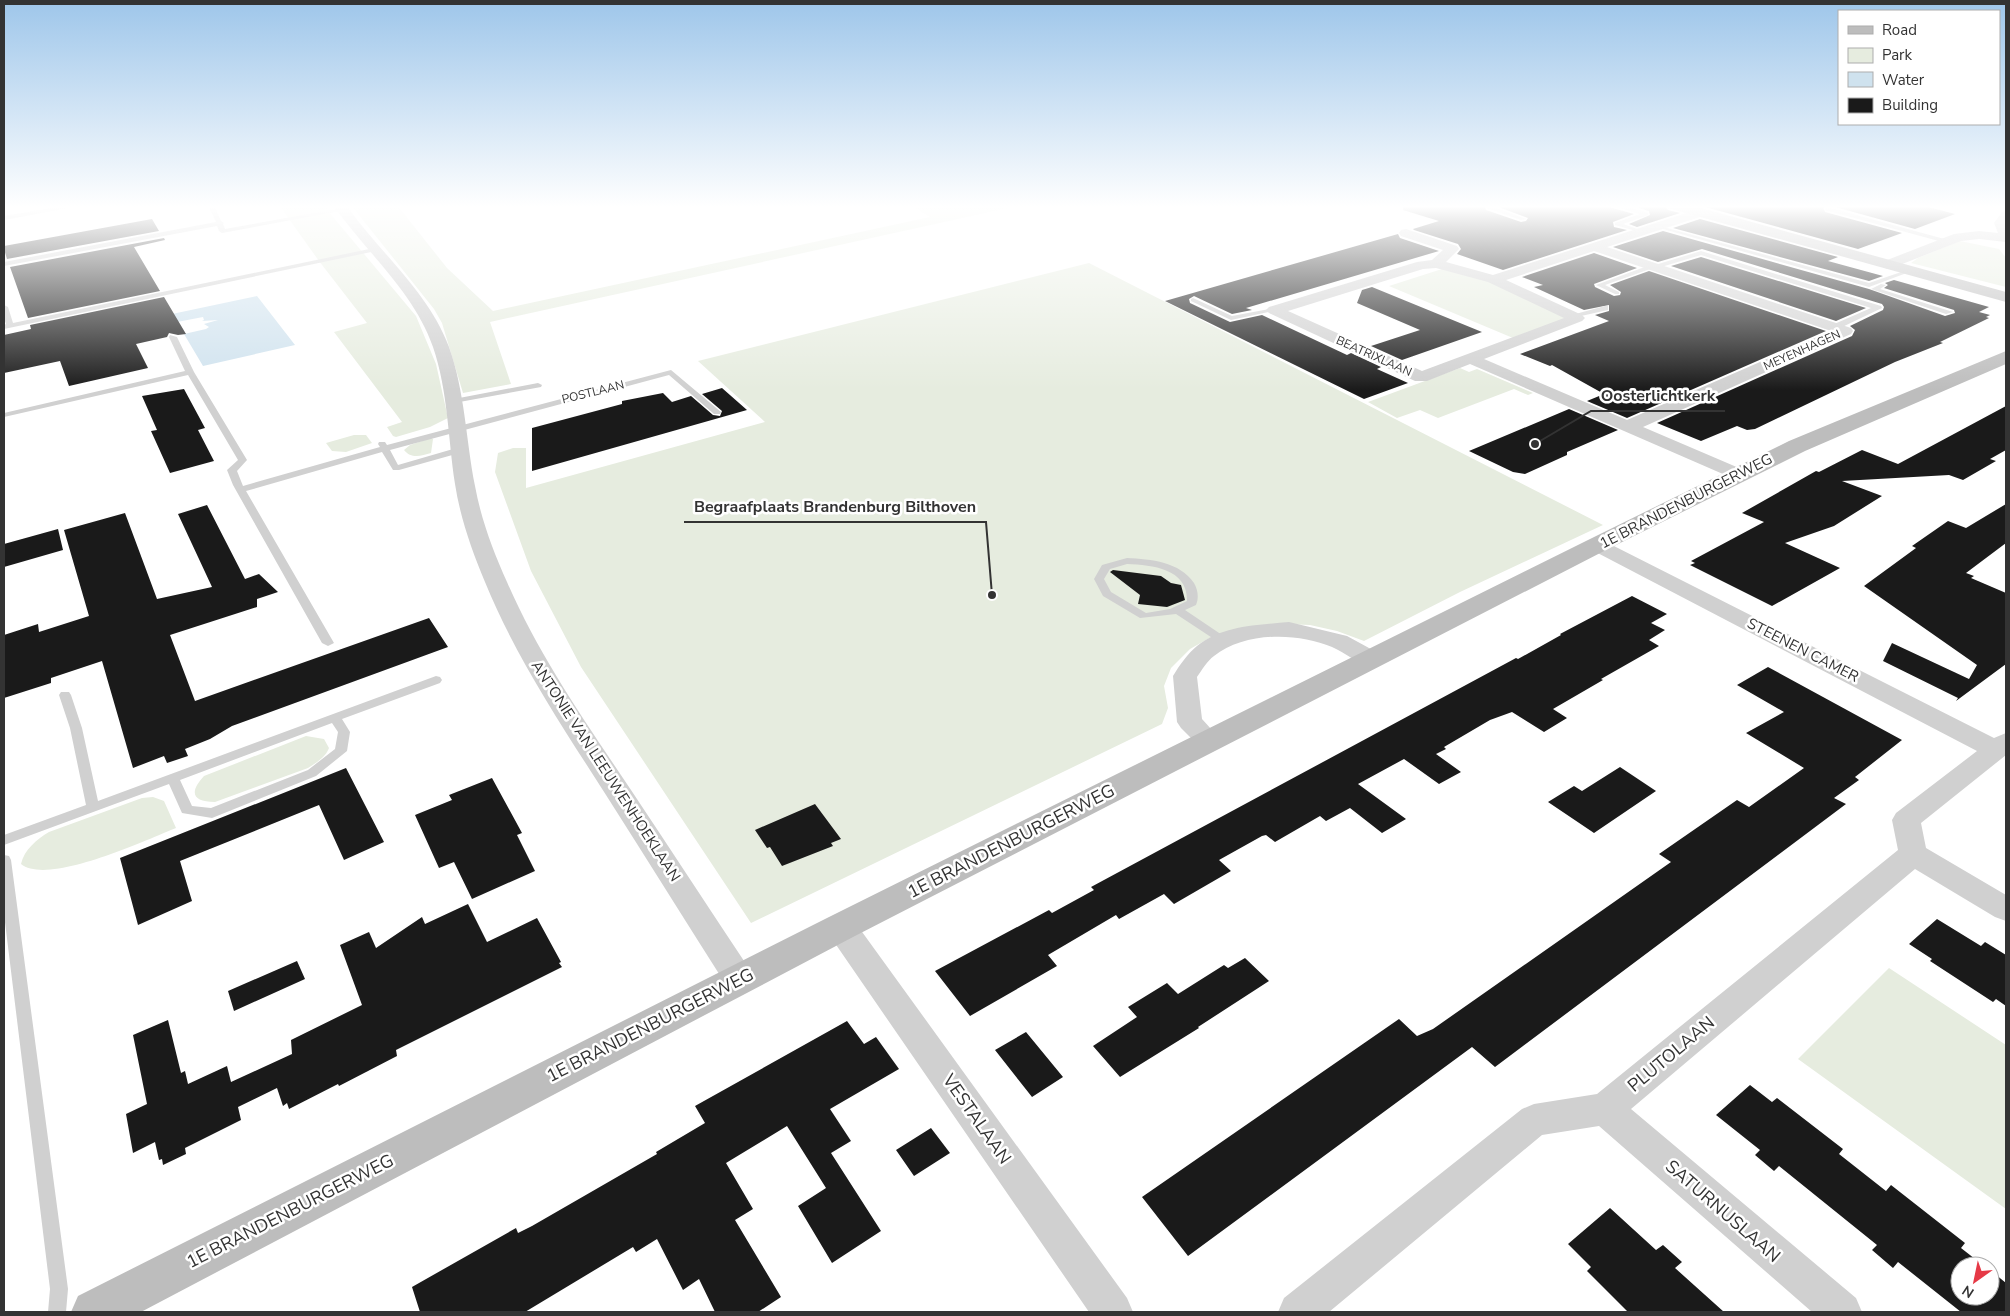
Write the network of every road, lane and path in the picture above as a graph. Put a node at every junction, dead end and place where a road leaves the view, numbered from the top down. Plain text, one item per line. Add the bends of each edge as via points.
1 (302, 266) edge
2 (388, 266) edge
3 (1417, 266) edge
4 (1445, 266) edge
5 (1534, 266) edge
6 (1744, 266) edge
7 (1800, 266) edge
8 (1890, 266) edge
9 (1654, 267) joint
10 (1904, 273) junction
11 (1494, 279) junction
12 (1869, 286) junction
13 (1859, 289) dead end
14 (1617, 293) dead end
15 (1850, 293) dead end
16 (1841, 297) junction
17 (2006, 297) edge
18 (1193, 300) dead end
19 (4, 307) edge
20 (1604, 308) dead end
21 (1274, 310) junction
22 (1949, 312) dead end
23 (1572, 316) junction
24 (7, 326) edge
25 (1835, 327) junction
26 (173, 337) dead end
27 (2006, 357) edge
28 (1469, 358) junction
29 (190, 372) junction
30 (538, 385) dead end
31 (454, 401) junction
32 (717, 412) dead end
33 (4, 415) edge
34 (1629, 426) junction
35 (459, 439) junction
36 (383, 446) junction
37 (1739, 475) junction
38 (241, 489) junction
39 (1597, 545) junction
40 (1177, 610) junction
41 (1224, 641) junction
42 (328, 643) dead end
43 (1372, 659) junction
44 (436, 680) dead end
45 (65, 694) dead end
46 (334, 717) junction
47 (1209, 741) junction
48 (2001, 746) edge
49 (172, 778) junction
50 (93, 807) junction
51 (4, 840) edge
52 (1913, 854) junction
53 (4, 860) edge
54 (2006, 909) edge
55 (841, 927) junction
56 (739, 979) junction
57 (1605, 1110) junction
58 (57, 1312) edge
59 (94, 1312) edge
60 (1113, 1312) edge
61 (1298, 1312) edge
62 (1842, 1312) edge

1 - 24 lane
2 - 31 street, ANTONIE VAN LEEUWENHOEKLAAN via 434,330
3 - 21 street
4 - 11 street
5 - 11 street
6 - 16 lane
7 - 12 lane
8 - 10 street
9 - 14 lane via 1599,286
9 - 25 street, MEYENHAGEN
10 - 12 lane
10 - 17 street
10 - 22 lane via 1900,278 1874,289
11 - 23 street
12 - 13 lane
15 - 16 lane
16 - 25 lane via 1878,308
18 - 21 lane via 1231,318
19 - 24 lane
20 - 23 lane
21 - 28 street, BEATRIXLAAN via 1420,377
23 - 28 street, BEATRIXLAAN via 1577,318
25 - 34 street, MEYENHAGEN via 1845,331
26 - 29 lane
27 - 37 street, 1E BRANDENBURGERWEG via 1797,446
28 - 34 street
29 - 33 lane
29 - 38 lane via 243,460 232,470
30 - 31 lane
31 - 35 street, ANTONIE VAN LEEUWENHOEKLAAN
32 - 35 lane, POSTLAAN via 671,372
34 - 37 street
35 - 36 lane
35 - 36 lane via 396,468
35 - 56 street, ANTONIE VAN LEEUWENHOEKLAAN via 474,525 496,583 525,643 552,694
36 - 38 lane
37 - 39 street, 1E BRANDENBURGERWEG
38 - 42 lane
39 - 43 street, 1E BRANDENBURGERWEG
39 - 48 street, STEENEN CAMER
40 - 40 lane via 1192,603 1191,587 1179,573 1149,562 1127,560 1106,568 1099,579 1107,594 1144,616
40 - 41 lane
41 - 43 street via 1238,634 1289,629 1339,641
41 - 47 street via 1205,651 1185,676 1190,722
43 - 47 street, 1E BRANDENBURGERWEG
44 - 46 lane
45 - 50 lane
46 - 49 lane
46 - 49 lane via 344,732 341,751 312,773 212,813 187,810
47 - 55 street, 1E BRANDENBURGERWEG
48 - 52 street via 1906,820
49 - 50 lane
50 - 51 lane
52 - 54 street
52 - 57 street, PLUTOLAAN
53 - 58 lane via 59,1289
55 - 56 street, 1E BRANDENBURGERWEG
55 - 60 street, VESTALAAN
56 - 59 street, 1E BRANDENBURGERWEG
57 - 61 street via 1534,1120
57 - 62 street, SATURNUSLAAN

